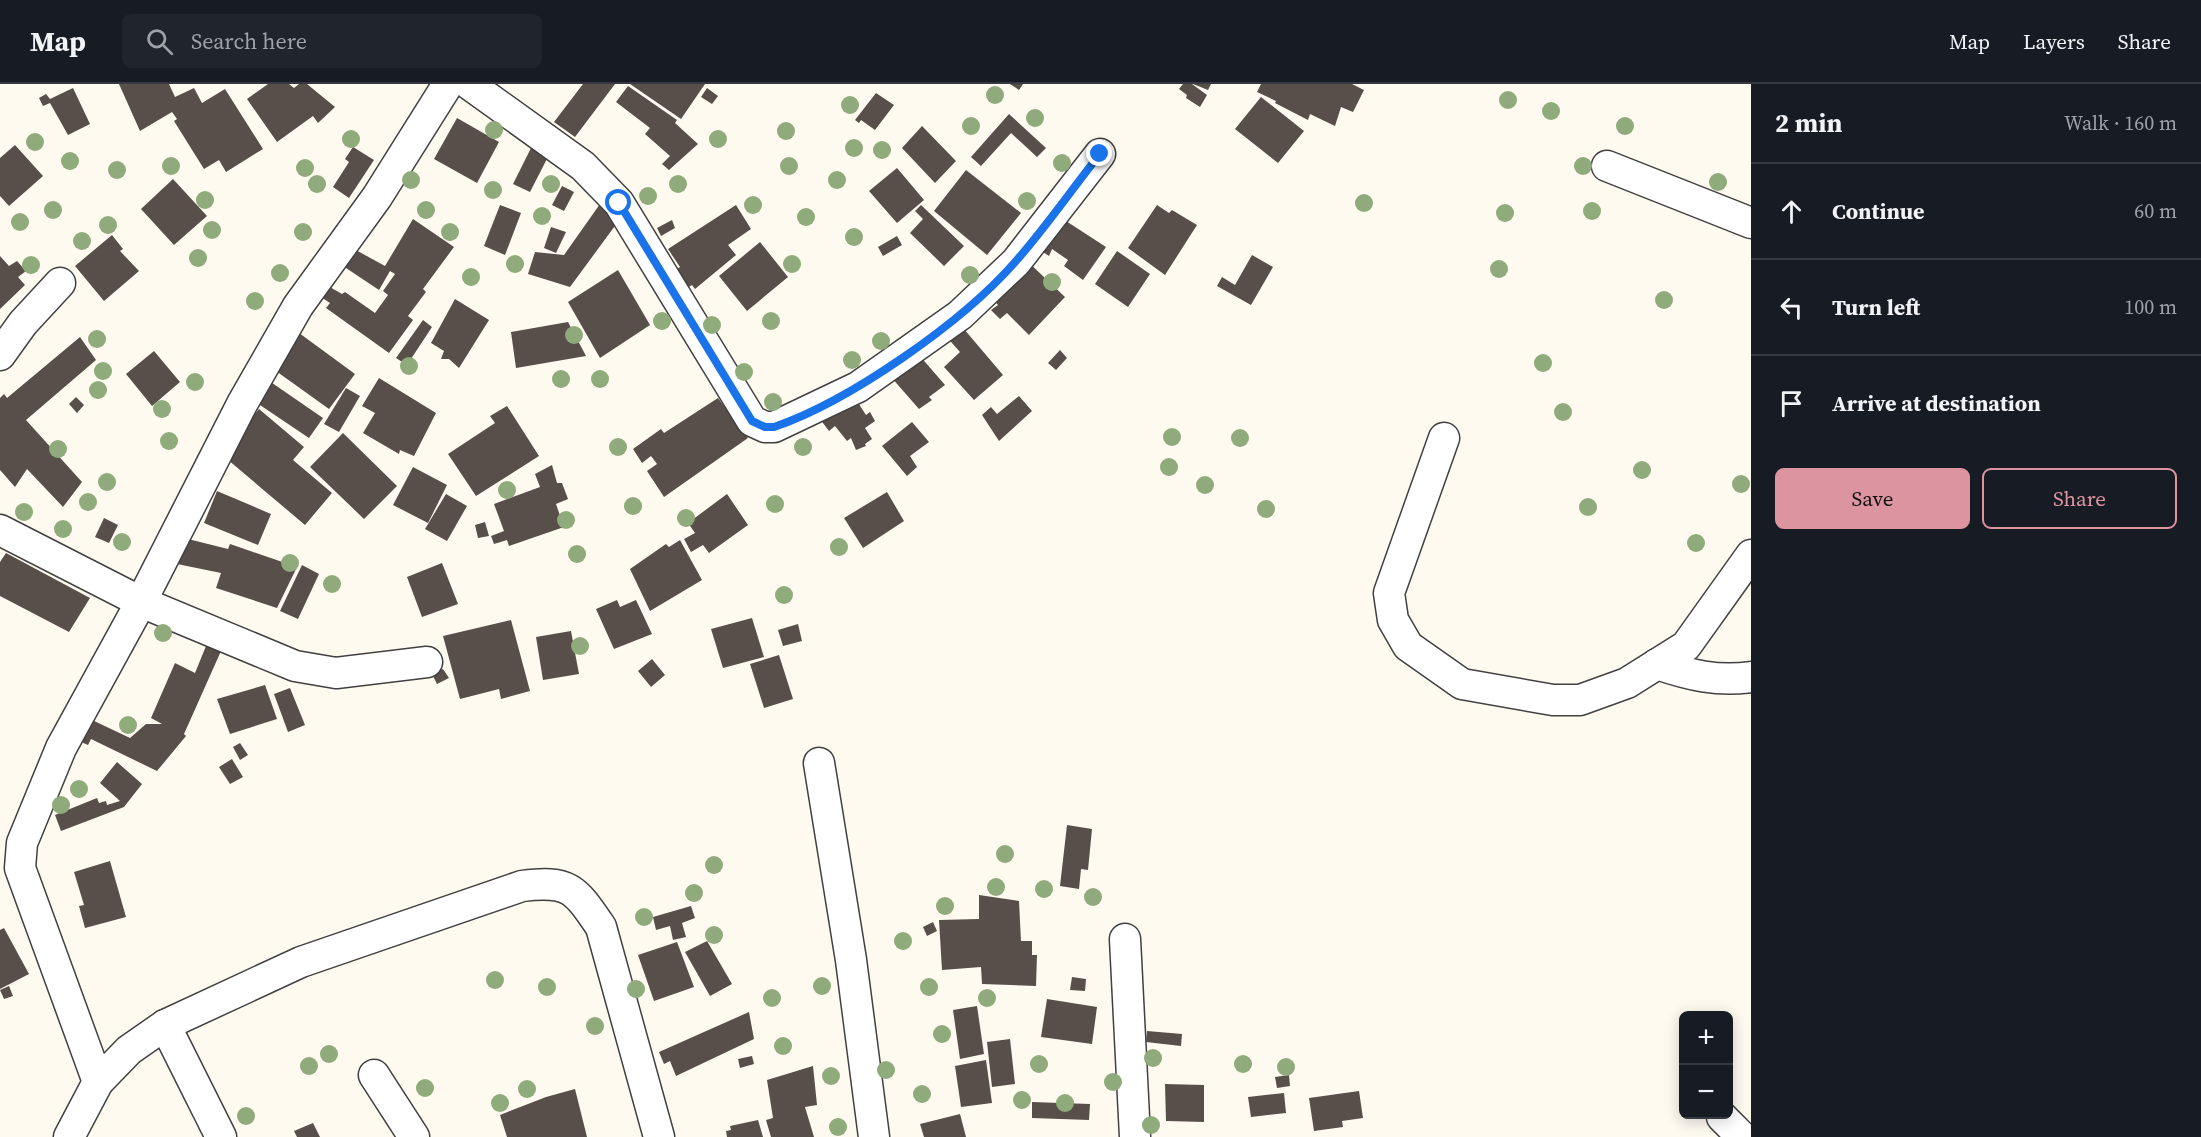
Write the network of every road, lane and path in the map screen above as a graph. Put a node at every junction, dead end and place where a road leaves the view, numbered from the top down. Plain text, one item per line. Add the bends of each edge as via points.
1 (448, 84) edge
2 (469, 84) edge
3 (1100, 154) dead end
4 (1607, 166) dead end
5 (1751, 223) edge
6 (60, 283) dead end
7 (0, 355) edge
8 (1444, 438) dead end
9 (0, 530) edge
10 (1751, 555) edge
11 (141, 602) junction
12 (428, 662) dead end
13 (1657, 664) junction
14 (1751, 677) edge
15 (819, 763) dead end
16 (1125, 939) dead end
17 (165, 1025) junction
18 (374, 1075) dead end
19 (98, 1082) junction
20 (69, 1137) edge
21 (221, 1137) edge
22 (414, 1137) edge
23 (659, 1137) edge
24 (874, 1137) edge
25 (1136, 1137) edge

1 - 11 street via 377,197 298,306 242,404
2 - 3 street via 583,166 619,203 752,421 765,427 787,423 858,387 960,315 1016,262
4 - 5 street
6 - 7 street
8 - 13 street via 1389,593 1393,620 1408,646 1462,684 1553,700 1580,700 1628,683
9 - 11 street
10 - 13 street via 1686,645
11 - 12 street via 295,666 336,673
11 - 19 street via 61,748 21,851 20,868
13 - 14 street via 1683,674 1726,681
15 - 24 street
16 - 25 street
17 - 19 street via 129,1050
17 - 21 street
17 - 23 street via 301,962 522,886 562,885 581,897 601,927
18 - 22 street
19 - 20 street

